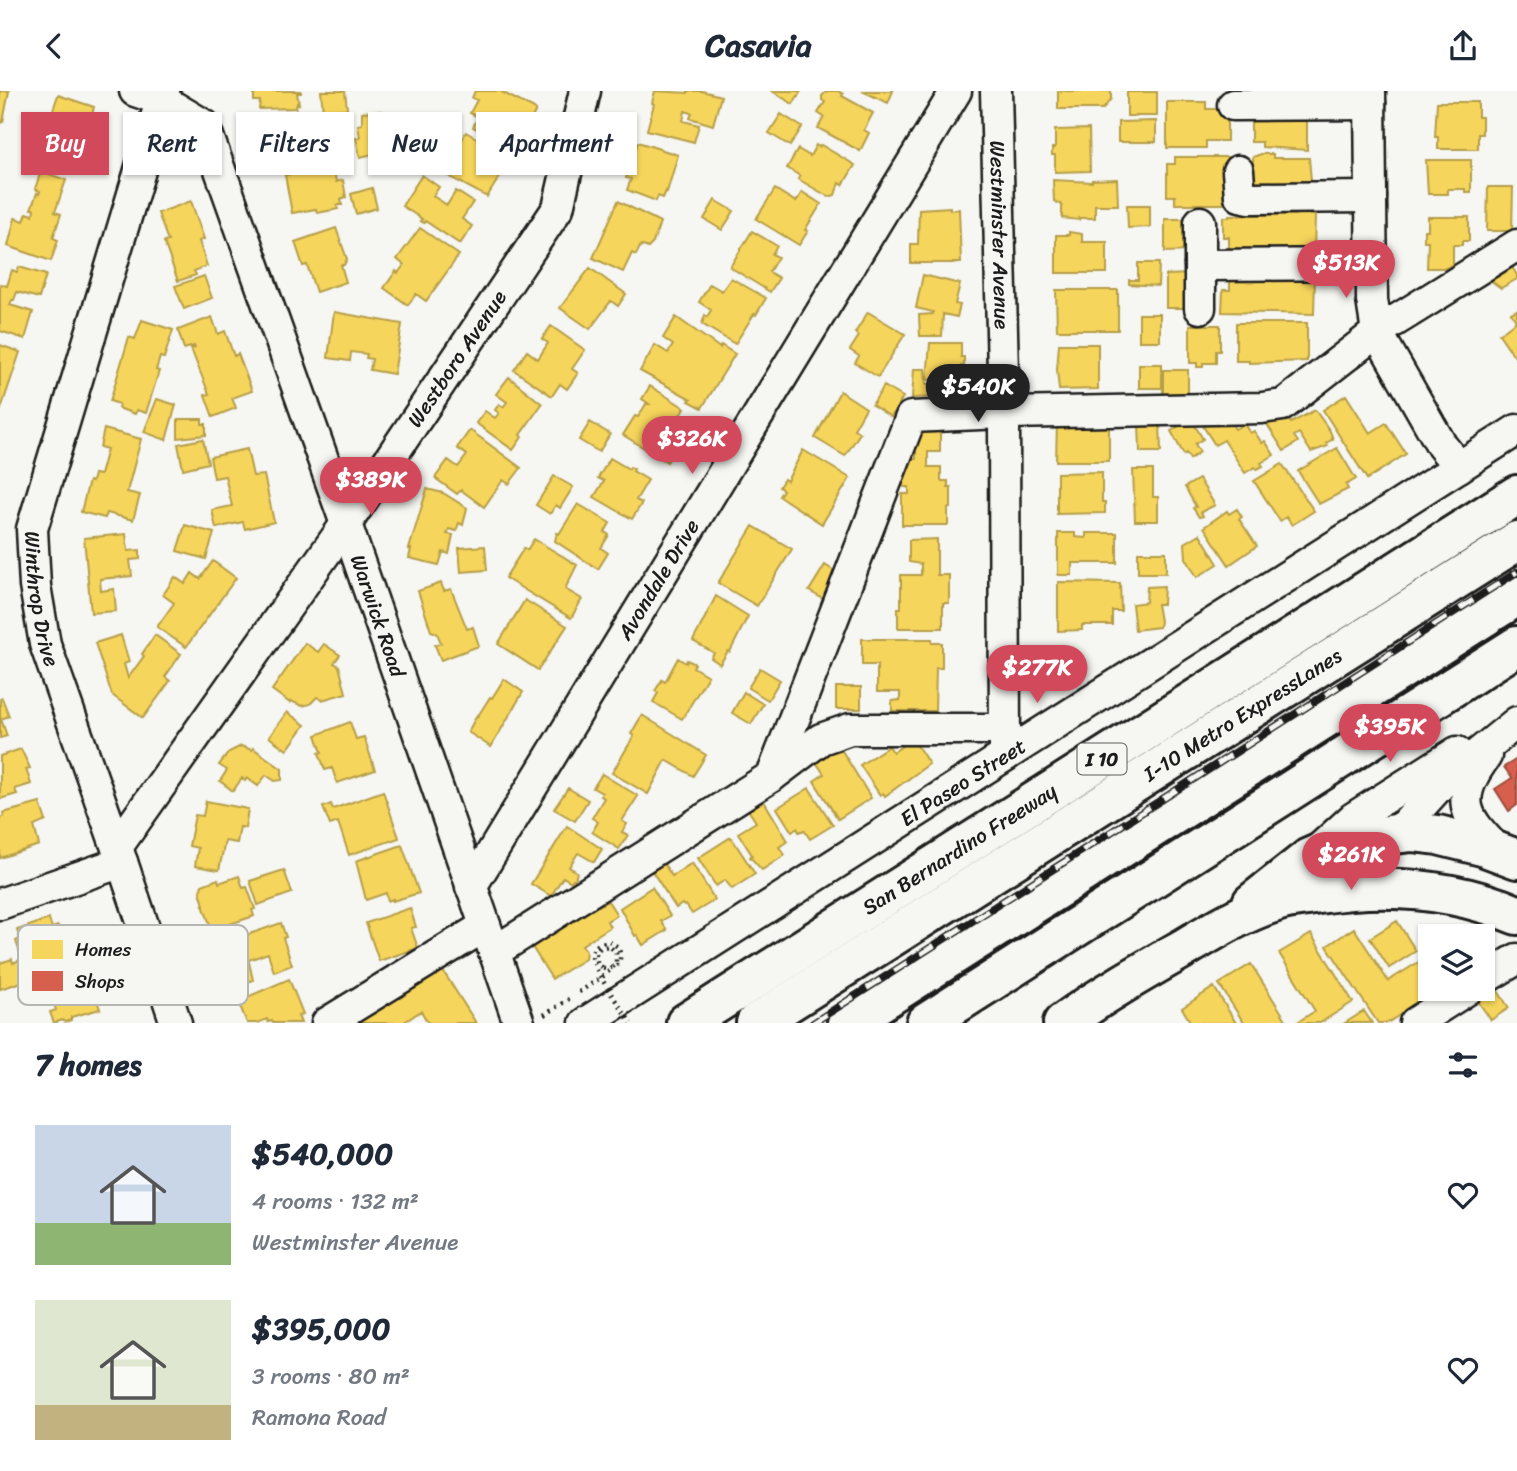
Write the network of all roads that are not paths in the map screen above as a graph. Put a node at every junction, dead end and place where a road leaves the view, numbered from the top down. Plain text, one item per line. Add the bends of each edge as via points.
1 (585, 91) edge
2 (956, 91) edge
3 (996, 91) edge
4 (154, 94) edge
5 (1370, 97) edge
6 (1233, 105) dead end
7 (1238, 171) dead end
8 (1371, 197) junction
9 (1200, 222) dead end
10 (1517, 245) edge
11 (1371, 264) junction
12 (1200, 265) junction
13 (1200, 308) dead end
14 (1377, 332) junction
15 (1004, 412) junction
16 (1517, 430) edge
17 (1459, 467) junction
18 (1517, 495) edge
19 (346, 524) junction
20 (1517, 541) edge
21 (1517, 596) edge
22 (1517, 646) edge
23 (1511, 726) edge
24 (1005, 742) junction
25 (772, 776) junction
26 (1395, 835) junction
27 (119, 854) junction
28 (1509, 856) edge
29 (1309, 858) junction
30 (471, 887) junction
31 (1277, 901) junction
32 (0, 904) edge
33 (1517, 915) edge
34 (1226, 924) junction
35 (143, 925) edge
36 (489, 939) junction
37 (1517, 959) edge
38 (1495, 972) edge
39 (1449, 1001) edge
40 (170, 1005) edge
41 (176, 1023) edge
42 (327, 1023) edge
43 (519, 1023) edge
44 (585, 1023) edge
45 (686, 1023) edge
46 (756, 1023) edge
47 (848, 1023) edge
48 (926, 1023) edge
49 (1063, 1023) edge
50 (1415, 1023) edge

1 - 19 street, Westboro Avenue via 558,208
2 - 30 street, Avondale Drive
3 - 15 street, Westminster Avenue
4 - 19 street, Warwick Road via 204,125
4 - 27 street, Winthrop Drive via 32,529 45,644
5 - 6 street
5 - 8 street
7 - 8 street via 1240,196 1250,198
8 - 11 street
9 - 12 street
10 - 14 street
11 - 12 street
11 - 14 street
12 - 13 street
14 - 15 street via 1283,405
14 - 17 street via 1442,446
15 - 24 street, Westminster Avenue
15 - 25 street via 911,417
16 - 17 street, El Paseo Street
17 - 24 street, El Paseo Street
18 - 45 main road, San Bernardino Freeway / I 10
19 - 27 street, Westboro Avenue
19 - 30 street, Warwick Road
20 - 46 main road, I-10 Metro ExpressLanes
21 - 47 main road
22 - 48 main road
23 - 26 street via 1442,783
23 - 28 street via 1472,774 1466,797 1473,823
23 - 29 street via 1475,740 1353,818
24 - 25 street via 850,729 821,739
24 - 44 street, El Paseo Street
25 - 36 street
26 - 28 main road via 1438,835
26 - 29 main road via 1361,838
26 - 31 street via 1373,852
27 - 32 street
27 - 35 street, Winthrop Drive
29 - 34 main road
30 - 36 street, Warwick Road
31 - 33 main road via 1389,887 1451,893
31 - 34 main road
34 - 49 main road
36 - 42 street
36 - 43 street, Warwick Road
37 - 38 street
39 - 50 street
40 - 41 street, Winthrop Drive

